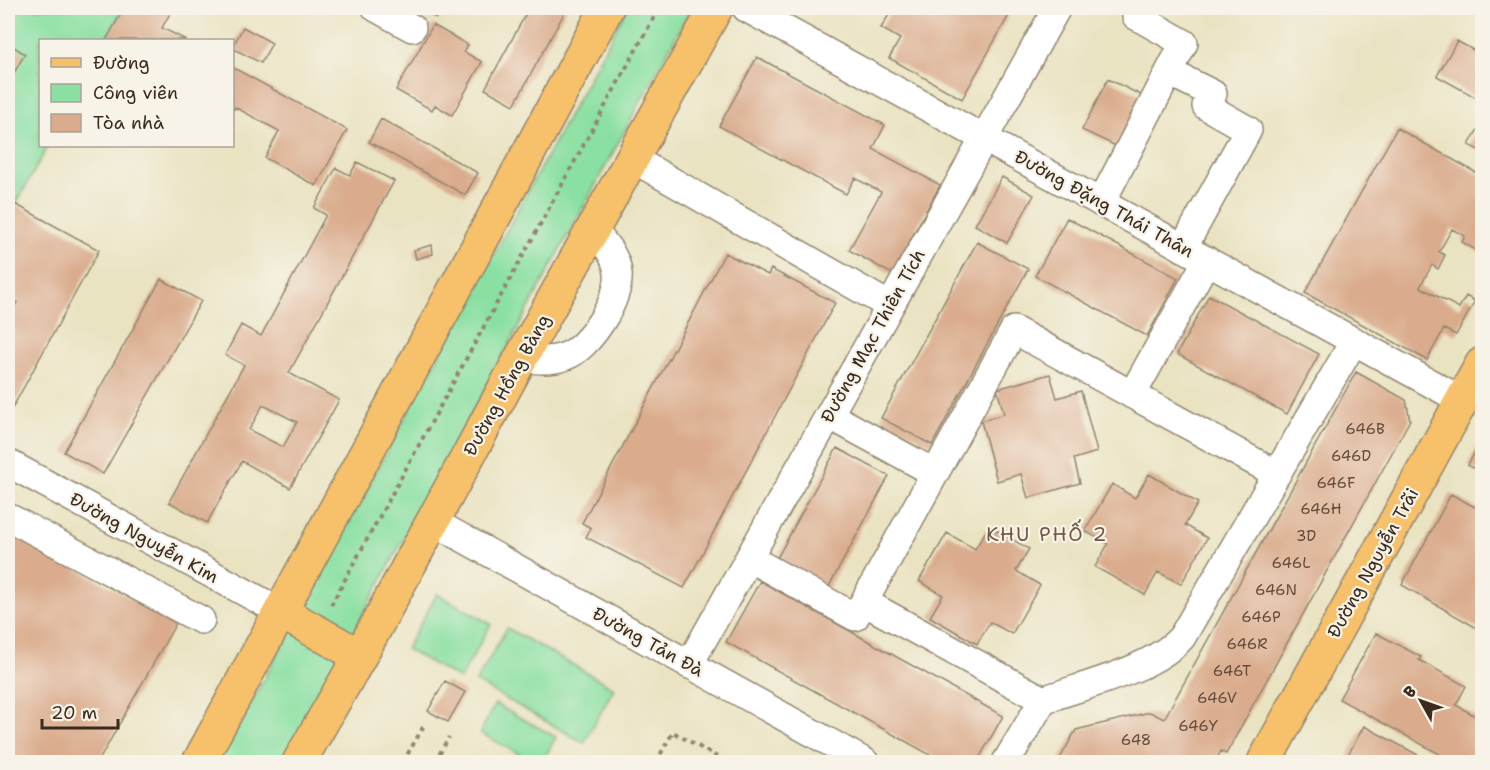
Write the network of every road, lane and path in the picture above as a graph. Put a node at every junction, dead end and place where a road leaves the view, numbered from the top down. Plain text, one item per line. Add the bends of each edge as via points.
1 (376, 8) edge
2 (607, 8) edge
3 (659, 8) edge
4 (716, 8) edge
5 (746, 8) edge
6 (1057, 8) edge
7 (1136, 16) dead end
8 (412, 28) dead end
9 (1169, 72) junction
10 (984, 138) junction
11 (633, 159) junction
12 (1101, 202) junction
13 (593, 230) junction
14 (1183, 248) junction
15 (1207, 260) junction
16 (890, 306) junction
17 (1354, 341) junction
18 (521, 358) junction
19 (1482, 364) edge
20 (1132, 395) junction
21 (1462, 401) junction
22 (829, 415) junction
23 (8, 463) edge
24 (935, 473) junction
25 (1277, 474) junction
26 (8, 517) edge
27 (432, 521) junction
28 (749, 558) junction
29 (864, 602) junction
30 (332, 605) dead end
31 (281, 612) junction
32 (201, 620) dead end
33 (360, 656) junction
34 (689, 665) junction
35 (1043, 700) junction
36 (424, 724) dead end
37 (449, 737) dead end
38 (199, 762) edge
39 (299, 762) edge
40 (403, 762) edge
41 (435, 762) edge
42 (656, 762) edge
43 (726, 762) edge
44 (865, 762) edge
45 (1006, 762) edge
46 (1263, 762) edge

1 - 8 street
2 - 31 main road
3 - 30 path
4 - 11 main road, Đường Hồng Bàng
5 - 10 street, Đường Đặng Thái Thân
6 - 10 street, Đường Mạc Thiên Tích
7 - 9 street via 1184,43
9 - 12 street
9 - 14 street via 1213,94 1206,106 1248,130
10 - 12 street, Đường Đặng Thái Thân
10 - 16 street, Đường Mạc Thiên Tích
11 - 13 main road, Đường Hồng Bàng
11 - 16 street
12 - 14 street, Đường Đặng Thái Thân
13 - 18 main road, Đường Hồng Bàng
13 - 18 street via 614,256 619,275 614,298 588,341 568,356 546,361
14 - 15 street, Đường Đặng Thái Thân
15 - 17 street, Đường Đặng Thái Thân
15 - 20 street
16 - 22 street, Đường Mạc Thiên Tích
17 - 21 street, Đường Đặng Thái Thân
17 - 25 street
18 - 27 main road, Đường Hồng Bàng
19 - 21 main road, Đường Nguyễn Trãi
20 - 24 street via 1014,330
20 - 25 street
21 - 46 main road, Đường Nguyễn Trãi
22 - 24 street
22 - 28 street, Đường Mạc Thiên Tích
23 - 31 street, Đường Nguyễn Kim
24 - 29 street
25 - 35 street via 1194,619 1174,646 1151,660
26 - 32 street
27 - 33 main road, Đường Hồng Bàng
27 - 34 street, Đường Tản Đà
28 - 29 street via 855,617
28 - 34 street, Đường Mạc Thiên Tích
29 - 35 street
31 - 33 main road
31 - 38 main road
33 - 39 main road, Đường Hồng Bàng
34 - 44 street, Đường Tản Đà
35 - 45 street
36 - 40 path
37 - 41 path
42 - 43 path via 674,732

